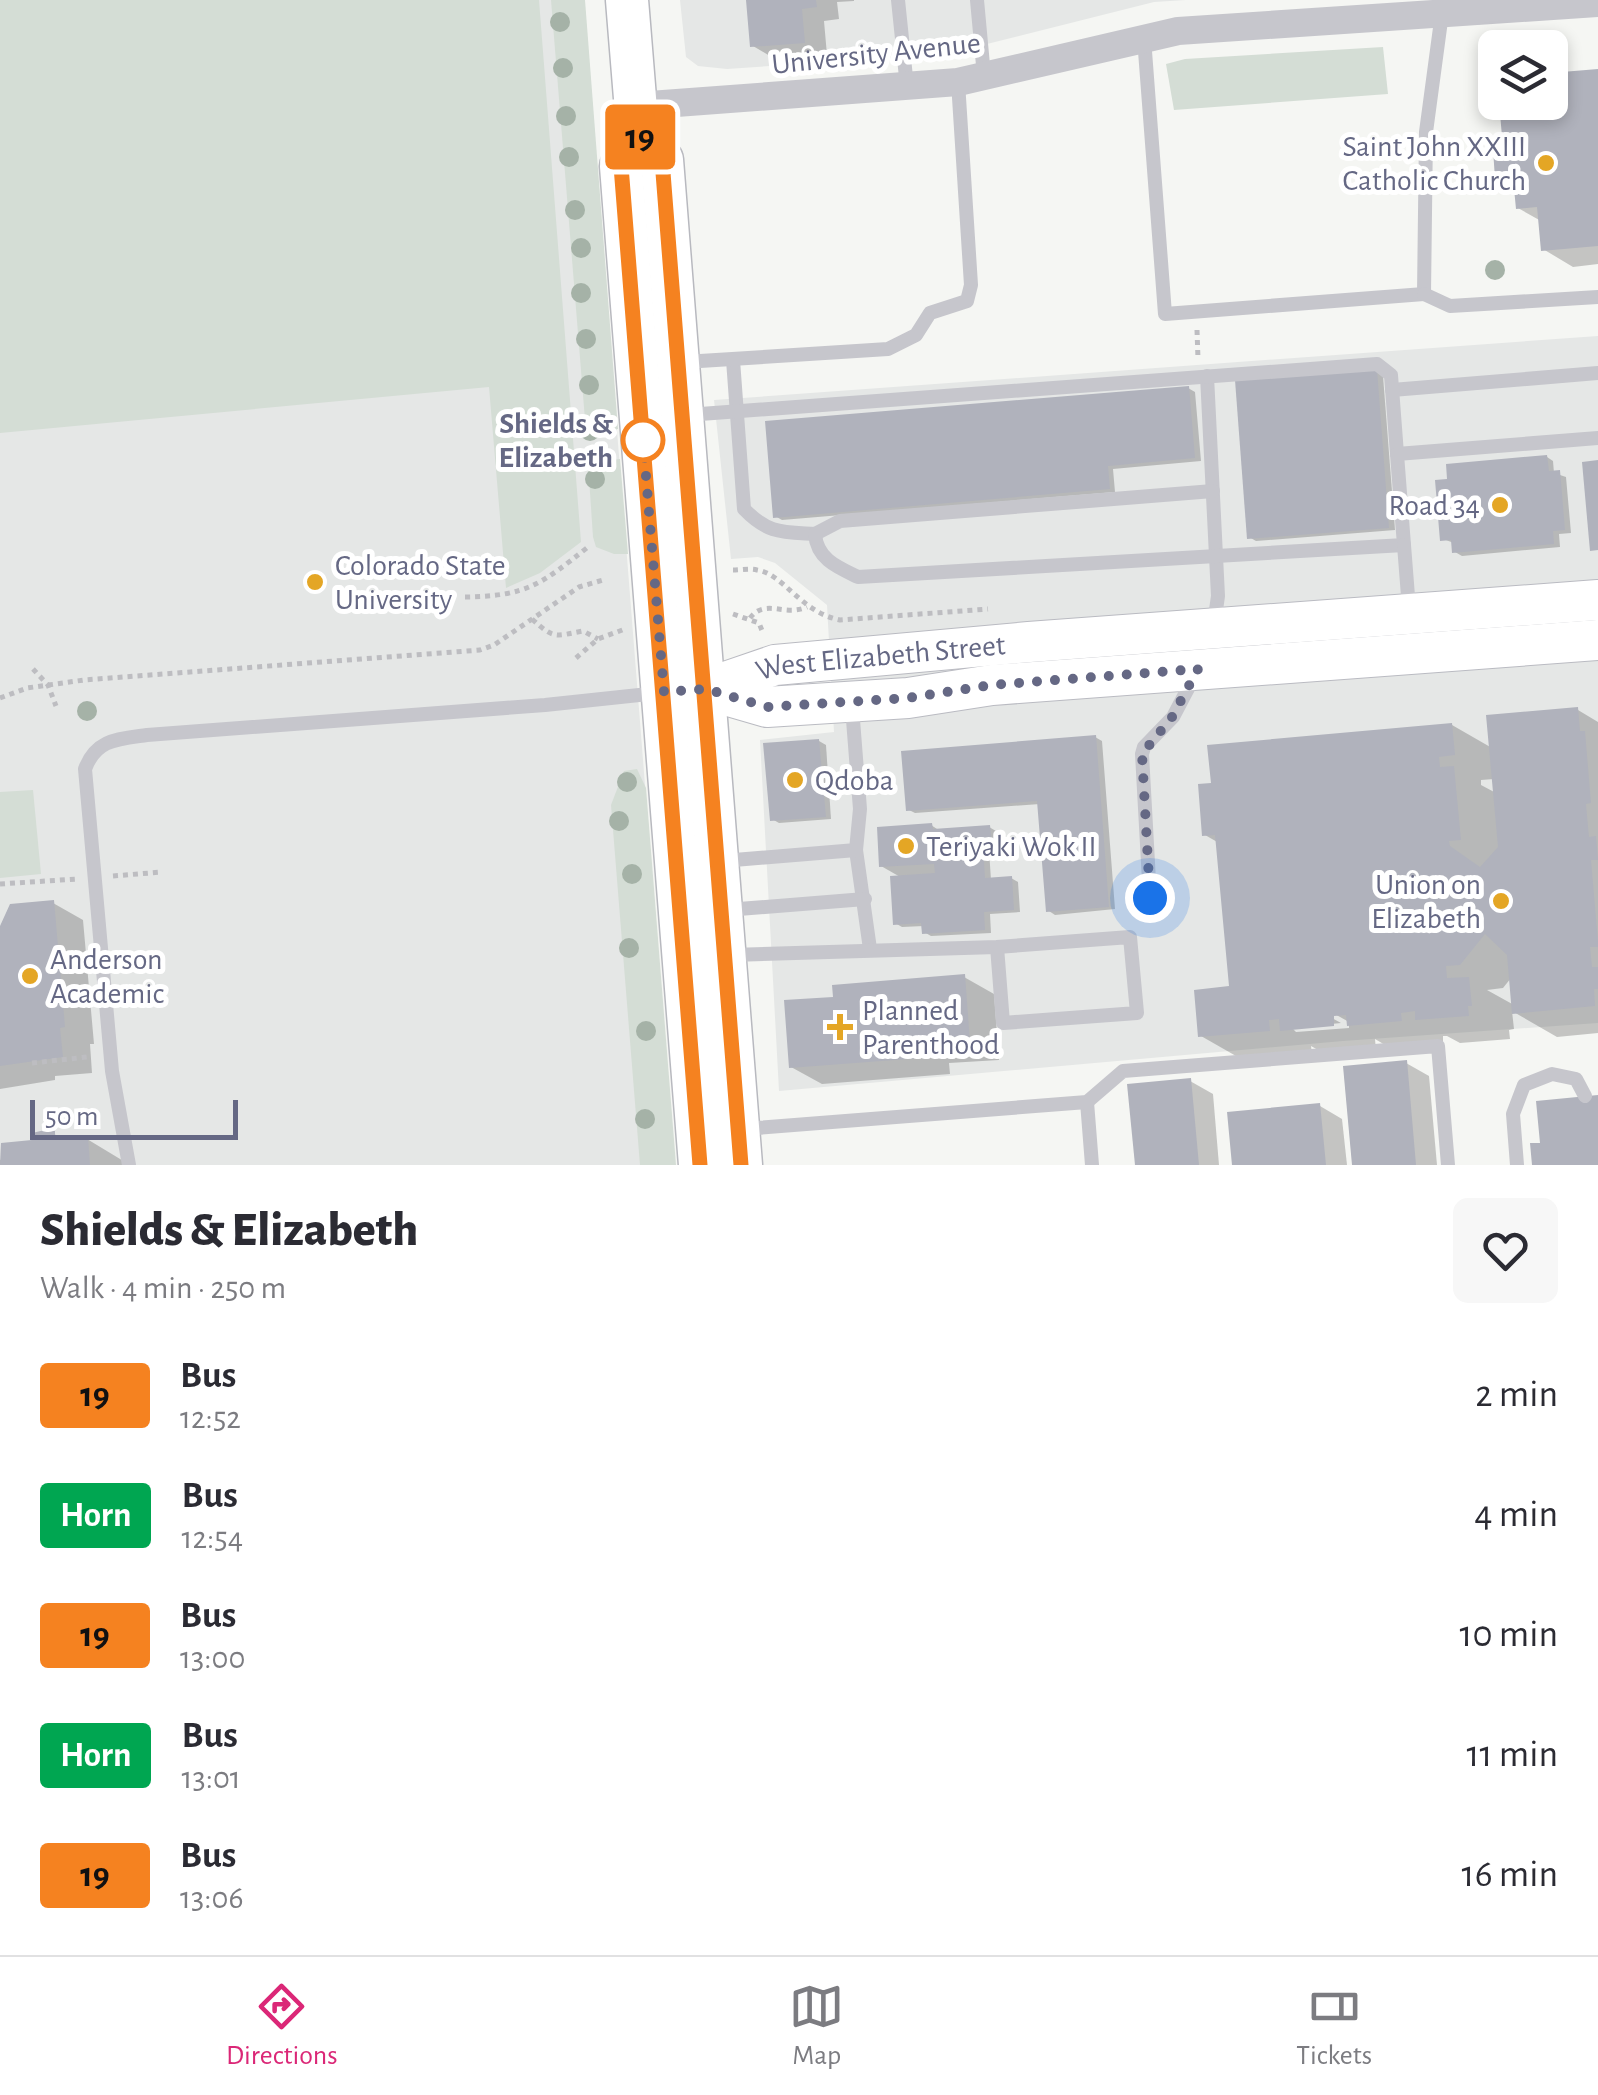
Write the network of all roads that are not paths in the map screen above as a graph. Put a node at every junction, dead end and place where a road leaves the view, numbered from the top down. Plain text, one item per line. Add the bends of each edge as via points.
1 (627, 0) edge
2 (898, 0) edge
3 (976, 0) edge
4 (1598, 3) edge
5 (1350, 10) edge
6 (1442, 13) junction
7 (1144, 37) junction
8 (971, 79) junction
9 (907, 87) junction
10 (637, 121) junction
11 (1424, 294) junction
12 (1598, 296) edge
13 (734, 360) junction
14 (678, 362) junction
15 (1598, 373) edge
16 (1207, 376) junction
17 (1392, 390) junction
18 (735, 412) junction
19 (683, 416) junction
20 (1598, 438) edge
21 (1397, 454) junction
22 (1213, 492) junction
23 (815, 534) junction
24 (1404, 544) junction
25 (1217, 557) junction
26 (1598, 600) edge
27 (1598, 612) edge
28 (1409, 615) junction
29 (1598, 640) edge
30 (1206, 649) junction
31 (685, 691) junction
32 (852, 702) junction
33 (856, 850) junction
34 (716, 861) junction
35 (864, 898) junction
36 (1150, 898) dead end
37 (720, 910) junction
38 (997, 946) junction
39 (870, 950) junction
40 (725, 956) junction
41 (1585, 1096) dead end
42 (1087, 1102) junction
43 (739, 1147) edge
44 (129, 1165) edge
45 (700, 1165) edge
46 (1092, 1165) edge
47 (1448, 1165) edge
48 (1517, 1165) edge

1 - 10 main road
2 - 9 lane
3 - 8 lane
4 - 6 street, University Avenue
5 - 6 street, University Avenue
5 - 7 street, University Avenue
6 - 11 lane via 1426,132
7 - 8 street, University Avenue
7 - 11 lane via 1166,314
8 - 9 street, University Avenue
8 - 13 lane via 967,300 930,312 916,335 888,348
9 - 10 street, University Avenue
10 - 14 main road via 662,160
10 - 31 main road via 621,166
11 - 12 lane via 1450,306
13 - 14 lane
13 - 18 lane
14 - 19 main road
15 - 17 lane
16 - 17 lane via 1377,364 1391,376
16 - 18 lane
16 - 22 lane
17 - 21 lane
18 - 19 lane
18 - 23 lane via 744,509 761,527
19 - 31 main road
20 - 21 lane
21 - 24 lane
22 - 23 lane via 840,521
22 - 25 lane
23 - 25 lane via 816,548 858,577
24 - 25 lane
24 - 28 lane
25 - 30 lane via 1218,596
26 - 27 lane
26 - 28 main road, West Elizabeth Street
28 - 30 main road, West Elizabeth Street
29 - 30 main road, West Elizabeth Street
30 - 31 main road, West Elizabeth Street via 775,665
30 - 32 main road, West Elizabeth Street
30 - 36 lane via 1172,717 1142,754
31 - 32 main road, West Elizabeth Street via 767,707
31 - 34 main road
31 - 44 lane via 104,742 86,769 112,1071
31 - 45 main road
32 - 33 lane via 860,809
33 - 34 lane
33 - 35 lane
34 - 37 main road
35 - 37 lane
35 - 39 lane
37 - 40 main road
38 - 38 lane via 1130,937 1137,1012 1003,1023
38 - 39 lane
39 - 40 lane
40 - 43 main road
41 - 48 lane via 1576,1079 1552,1074 1524,1085 1513,1114
42 - 43 lane
42 - 46 lane
42 - 47 lane via 1123,1071 1438,1046

